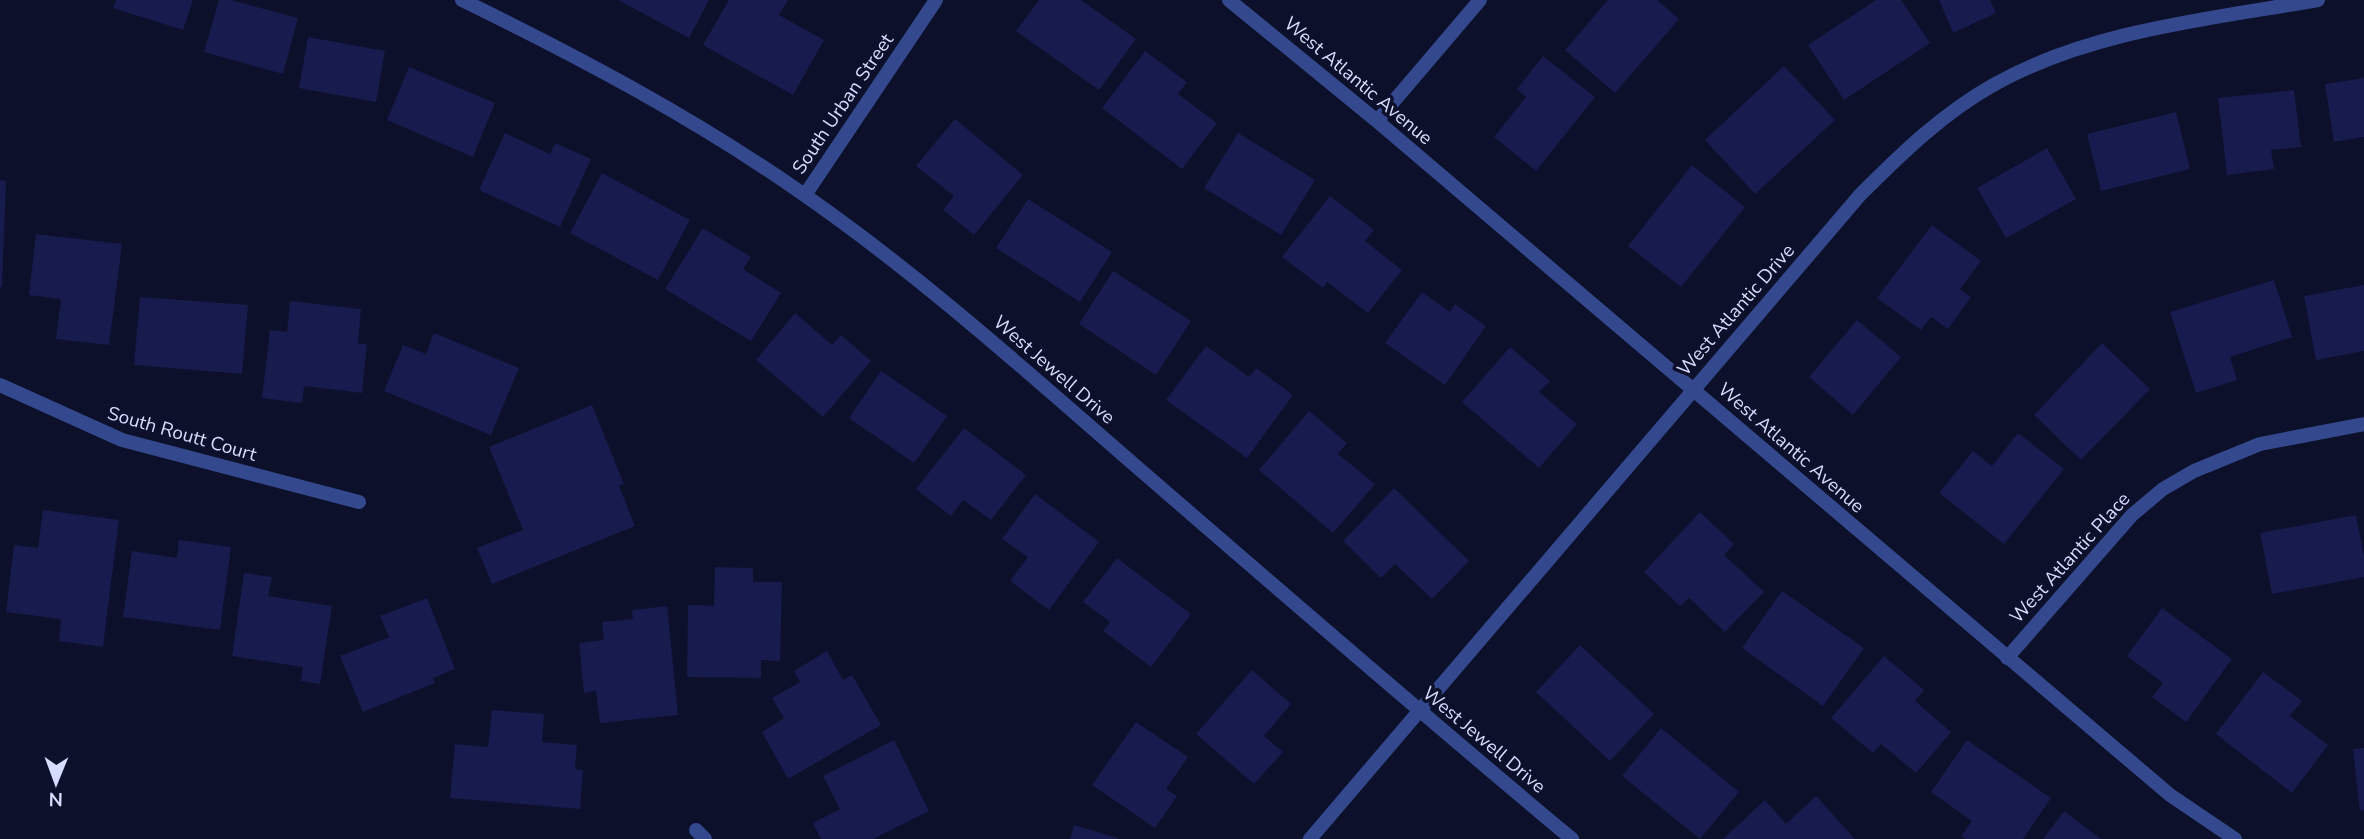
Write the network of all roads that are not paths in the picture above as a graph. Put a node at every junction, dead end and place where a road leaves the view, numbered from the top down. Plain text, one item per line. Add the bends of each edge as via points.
1 (462, 0) edge
2 (936, 0) edge
3 (1229, 0) edge
4 (1480, 0) edge
5 (2318, 0) edge
6 (2292, 2) edge
7 (1377, 121) junction
8 (805, 195) junction
9 (0, 385) edge
10 (1692, 389) junction
11 (2364, 424) edge
12 (359, 502) dead end
13 (2007, 658) junction
14 (1419, 711) junction
15 (1310, 839) edge
16 (1572, 839) edge
17 (2235, 839) edge

1 - 8 street, West Jewell Drive via 708,131
2 - 8 street, South Urban Street
3 - 7 street, West Atlantic Avenue
4 - 7 street
5 - 6 street, West Atlantic Drive
6 - 10 street, West Atlantic Drive via 2080,48 1984,91 1935,124 1876,178
7 - 10 street, West Atlantic Avenue
8 - 14 street, West Jewell Drive via 970,322
9 - 12 street, South Routt Court via 122,440
10 - 13 street, West Atlantic Avenue
10 - 14 street, West Atlantic Drive
11 - 13 street, West Atlantic Place via 2260,444 2163,489 2132,515
13 - 17 street, West Atlantic Avenue via 2170,795
14 - 15 street, West Atlantic Drive
14 - 16 street, West Jewell Drive

